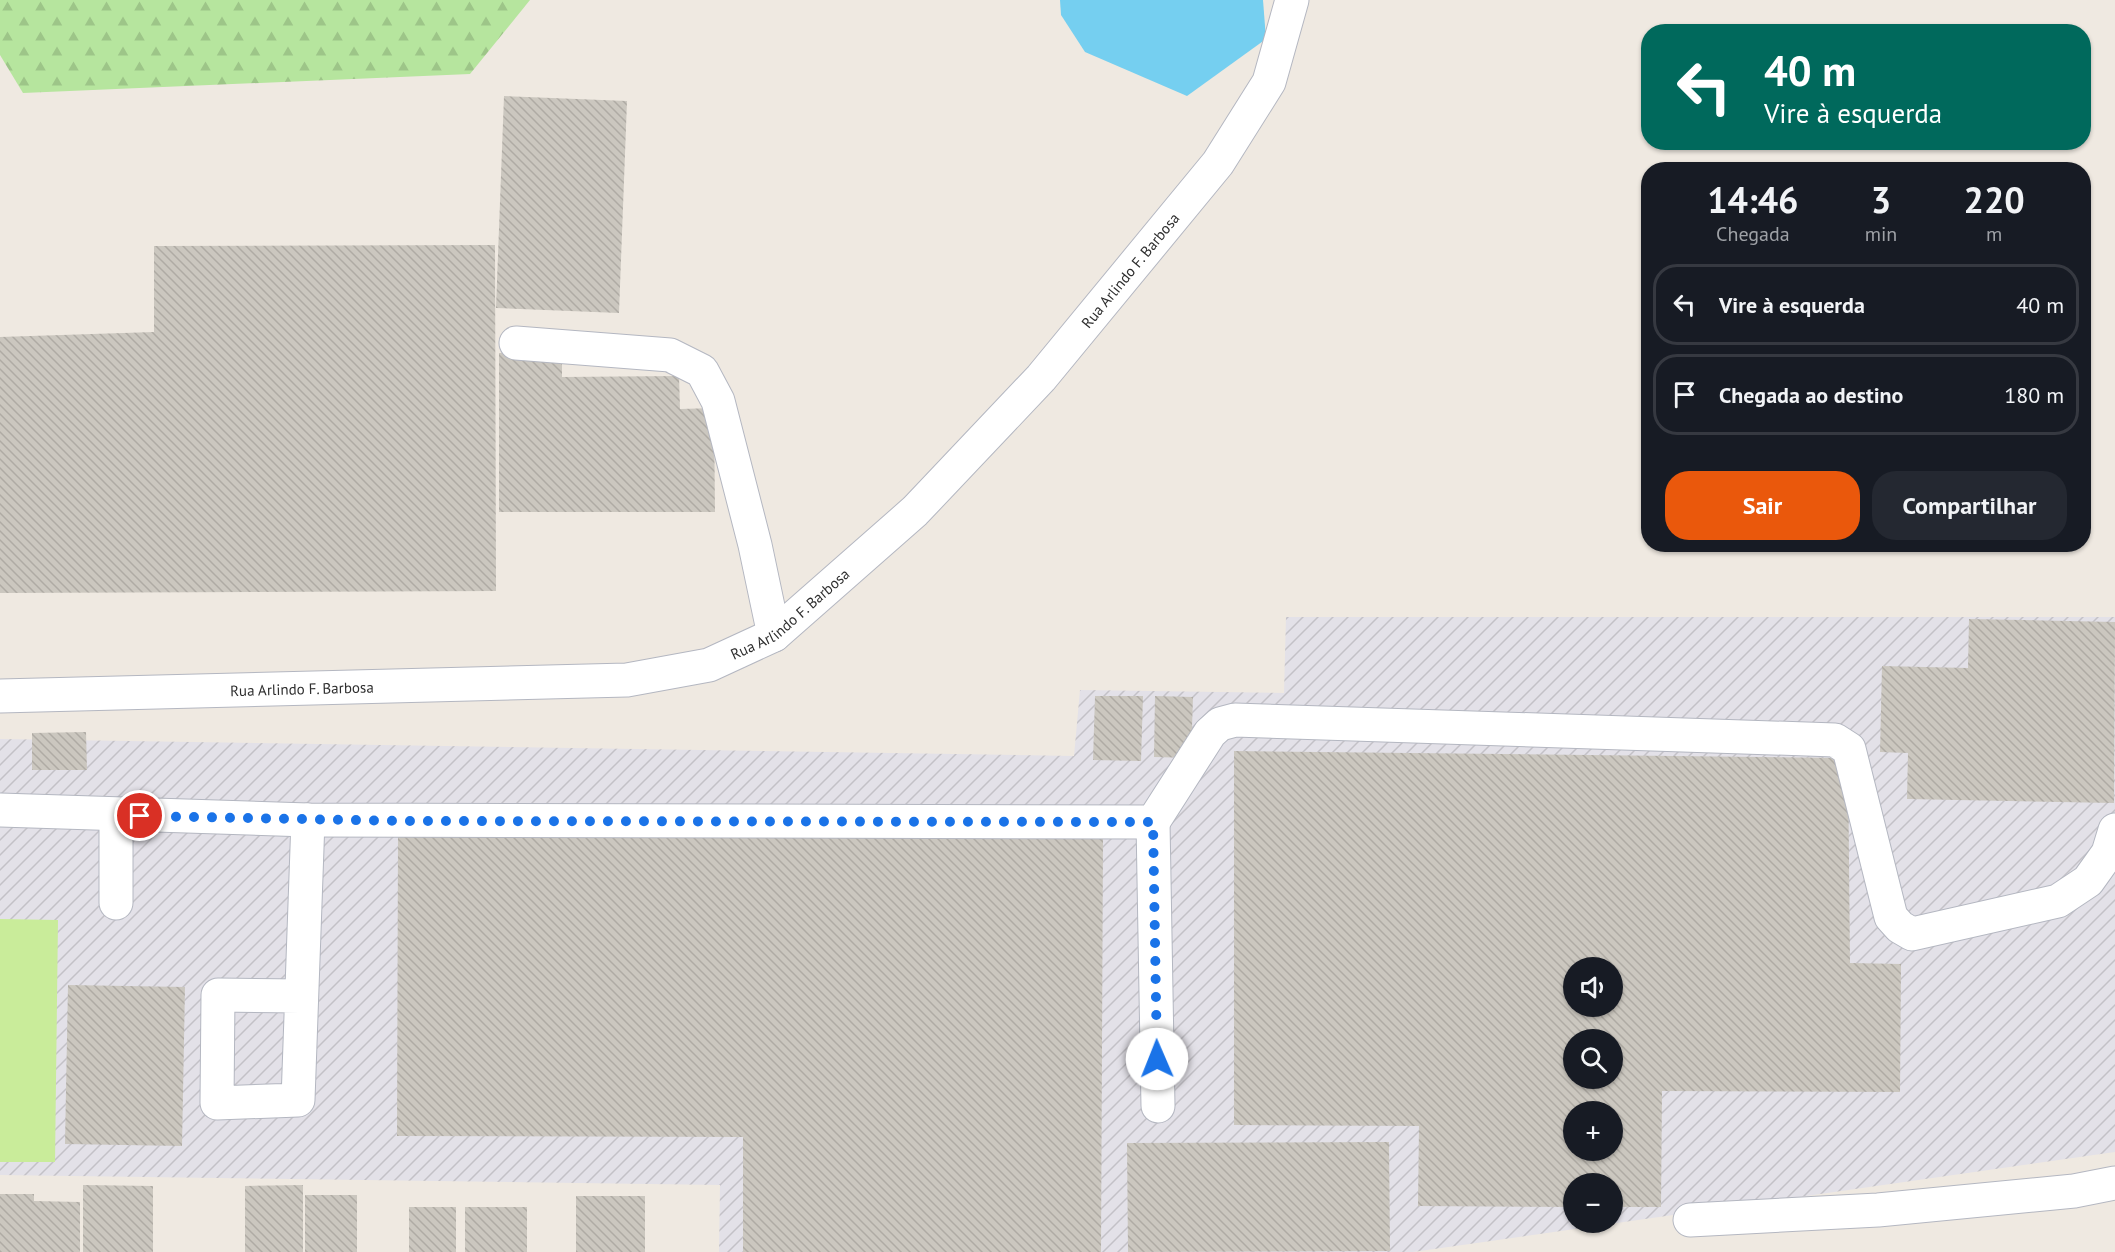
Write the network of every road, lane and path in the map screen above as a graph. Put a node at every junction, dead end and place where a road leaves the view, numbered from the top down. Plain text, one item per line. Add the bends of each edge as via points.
1 (1292, 0) edge
2 (516, 343) dead end
3 (774, 635) junction
4 (0, 696) edge
5 (0, 810) edge
6 (116, 815) junction
7 (308, 820) junction
8 (1153, 822) junction
9 (2115, 830) edge
10 (116, 903) dead end
11 (300, 996) dead end
12 (1158, 1106) dead end
13 (2115, 1183) edge
14 (1690, 1220) dead end

1 - 3 street, Rua Arlindo F. Barbosa via 1269,82 1218,163 1041,378 915,511
2 - 3 street via 670,355 702,371 718,400
3 - 4 street, Rua Arlindo F. Barbosa via 709,665 627,680
5 - 6 street
6 - 7 street
6 - 10 street
7 - 8 street
7 - 11 street
8 - 9 street via 1210,733 1220,724 1235,720 1835,740 1850,749 1891,916 1912,934 2058,901 2088,881 2108,853
8 - 12 street
13 - 14 street via 2074,1191 1878,1210

